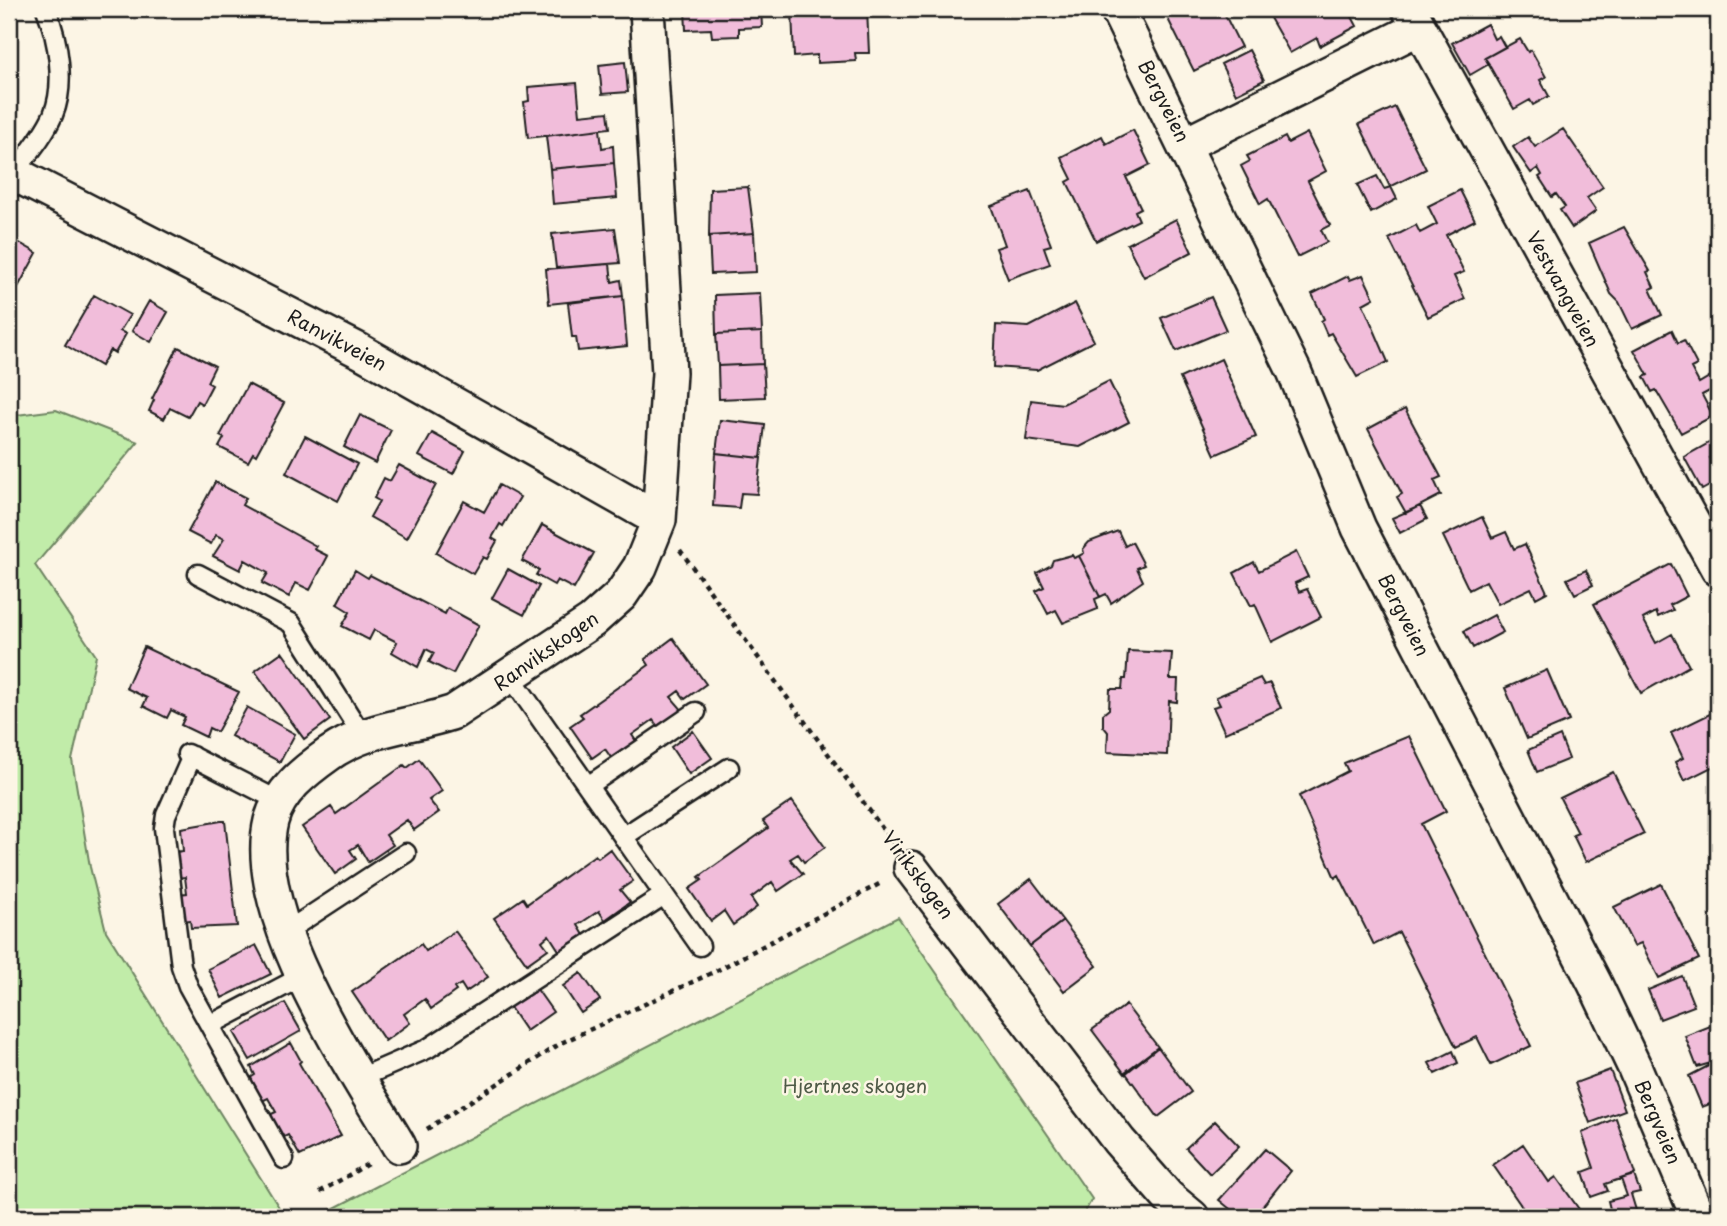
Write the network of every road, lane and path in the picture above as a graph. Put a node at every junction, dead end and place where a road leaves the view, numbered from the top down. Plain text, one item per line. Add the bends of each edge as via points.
1 (46, 9) edge
2 (647, 9) edge
3 (1117, 9) edge
4 (1414, 19) edge
5 (1186, 144) junction
6 (11, 172) edge
7 (659, 520) junction
8 (1718, 569) edge
9 (198, 574) dead end
10 (511, 677) junction
11 (696, 712) dead end
12 (362, 735) junction
13 (729, 768) dead end
14 (588, 786) junction
15 (279, 801) junction
16 (624, 837) junction
17 (406, 853) dead end
18 (911, 868) junction
19 (664, 895) junction
20 (284, 933) junction
21 (700, 946) dead end
22 (303, 976) junction
23 (210, 1025) junction
24 (360, 1078) junction
25 (399, 1146) junction
26 (284, 1160) dead end
27 (320, 1192) dead end
28 (1192, 1217) edge
29 (1698, 1217) edge

1 - 6 lane via 60,84 54,114
2 - 7 street, Ranvikskogen via 669,373
3 - 5 street, Bergveien
4 - 5 street
4 - 8 street, Vestvangveien
5 - 29 street, Bergveien via 1294,371 1359,528 1595,984
6 - 7 street, Ranvikveien via 360,351
7 - 10 street, Ranvikskogen via 640,567 621,595 592,621
7 - 18 path, Virikskogen
9 - 12 lane via 291,623
10 - 12 street, Ranvikskogen via 454,712
10 - 14 lane
11 - 14 lane
12 - 15 street, Ranvikskogen via 330,753
13 - 16 lane
14 - 16 lane
15 - 20 street, Ranvikskogen via 271,821 270,875
15 - 23 lane via 189,755 166,815 181,966
16 - 19 lane
17 - 20 lane
18 - 25 path via 716,971 561,1043
18 - 28 street, Virikskogen via 1119,1141
19 - 21 lane
19 - 24 lane via 426,1049
20 - 22 street, Ranvikskogen
22 - 23 lane
22 - 24 street, Ranvikskogen
23 - 26 lane
24 - 25 street, Ranvikskogen
25 - 27 path

